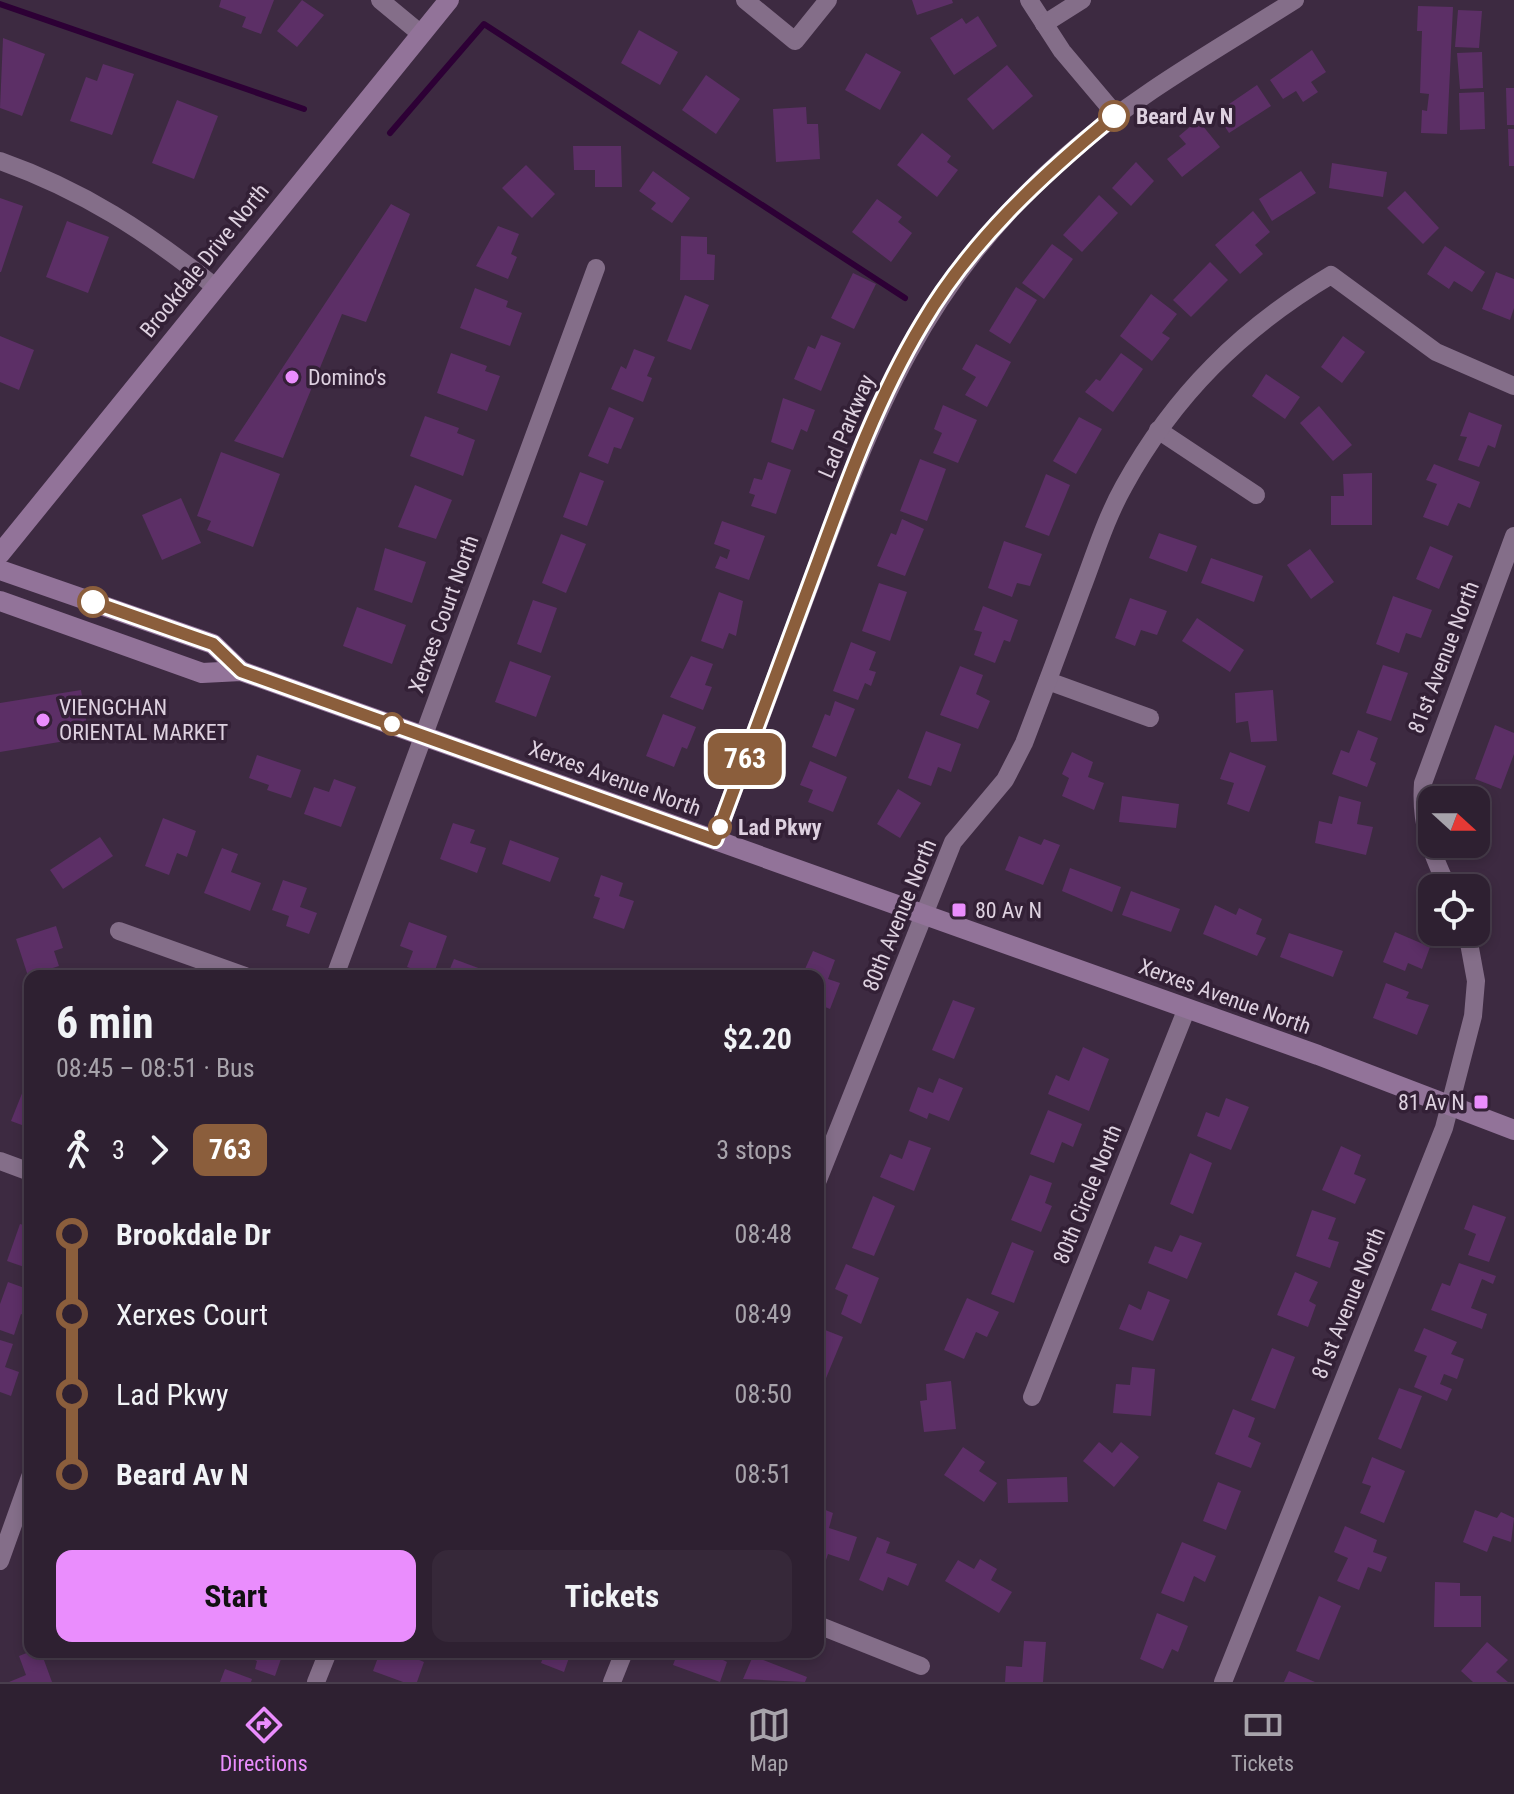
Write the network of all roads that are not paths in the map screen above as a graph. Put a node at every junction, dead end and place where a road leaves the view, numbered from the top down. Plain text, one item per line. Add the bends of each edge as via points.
1 (380, 0) edge
2 (449, 0) edge
3 (745, 0) edge
4 (828, 0) edge
5 (1029, 0) edge
6 (1082, 0) edge
7 (1295, 0) edge
8 (1044, 24) junction
9 (421, 34) junction
10 (1116, 115) junction
11 (0, 161) edge
12 (596, 268) dead end
13 (214, 286) junction
14 (1514, 386) edge
15 (1158, 430) junction
16 (1256, 495) dead end
17 (1514, 536) edge
18 (0, 554) edge
19 (0, 570) edge
20 (0, 601) edge
21 (241, 671) junction
22 (1048, 681) junction
23 (1150, 718) dead end
24 (424, 736) junction
25 (715, 840) junction
26 (1442, 874) edge
27 (926, 915) junction
28 (119, 931) dead end
29 (1470, 946) edge
30 (228, 970) edge
31 (337, 970) edge
32 (1187, 1008) junction
33 (1451, 1106) junction
34 (1514, 1130) edge
35 (0, 1161) edge
36 (824, 1165) edge
37 (24, 1170) edge
38 (1032, 1397) dead end
39 (24, 1494) edge
40 (0, 1561) edge
41 (824, 1627) edge
42 (326, 1658) edge
43 (622, 1658) edge
44 (921, 1666) dead end
45 (316, 1682) edge
46 (612, 1682) edge
47 (1223, 1682) edge

1 - 9 street
2 - 9 street, Brookdale Drive North
3 - 4 street via 795,41
5 - 8 street
6 - 8 street
7 - 10 street, Lad Parkway
8 - 10 street
9 - 13 street, Brookdale Drive North
10 - 25 street, Lad Parkway via 1013,206 966,260 923,322 858,454
11 - 13 street via 97,202
12 - 24 street, Xerxes Court North
13 - 18 street, Brookdale Drive North
14 - 15 street, 80th Avenue North via 1436,352 1331,275 1279,306 1232,344
15 - 16 street
15 - 22 street, 80th Avenue North via 1122,488
17 - 26 street, 81st Avenue North via 1423,783 1426,839
19 - 21 street, Xerxes Avenue North via 213,644
20 - 21 street, Xerxes Avenue North via 202,673
21 - 24 street, Xerxes Avenue North
22 - 23 street
22 - 27 street, 80th Avenue North via 1005,780 953,842
24 - 25 street, Xerxes Avenue North
24 - 31 street, Xerxes Court North
25 - 27 street, Xerxes Avenue North
27 - 32 street, Xerxes Avenue North
27 - 36 street, 80th Avenue North
28 - 30 street
29 - 33 street, 81st Avenue North via 1476,981 1473,1016
32 - 33 street, Xerxes Avenue North
32 - 38 street, 80th Circle North
33 - 34 street, Xerxes Avenue North
33 - 47 street, 81st Avenue North
35 - 37 street
39 - 40 street
41 - 44 street
42 - 45 street
43 - 46 street

